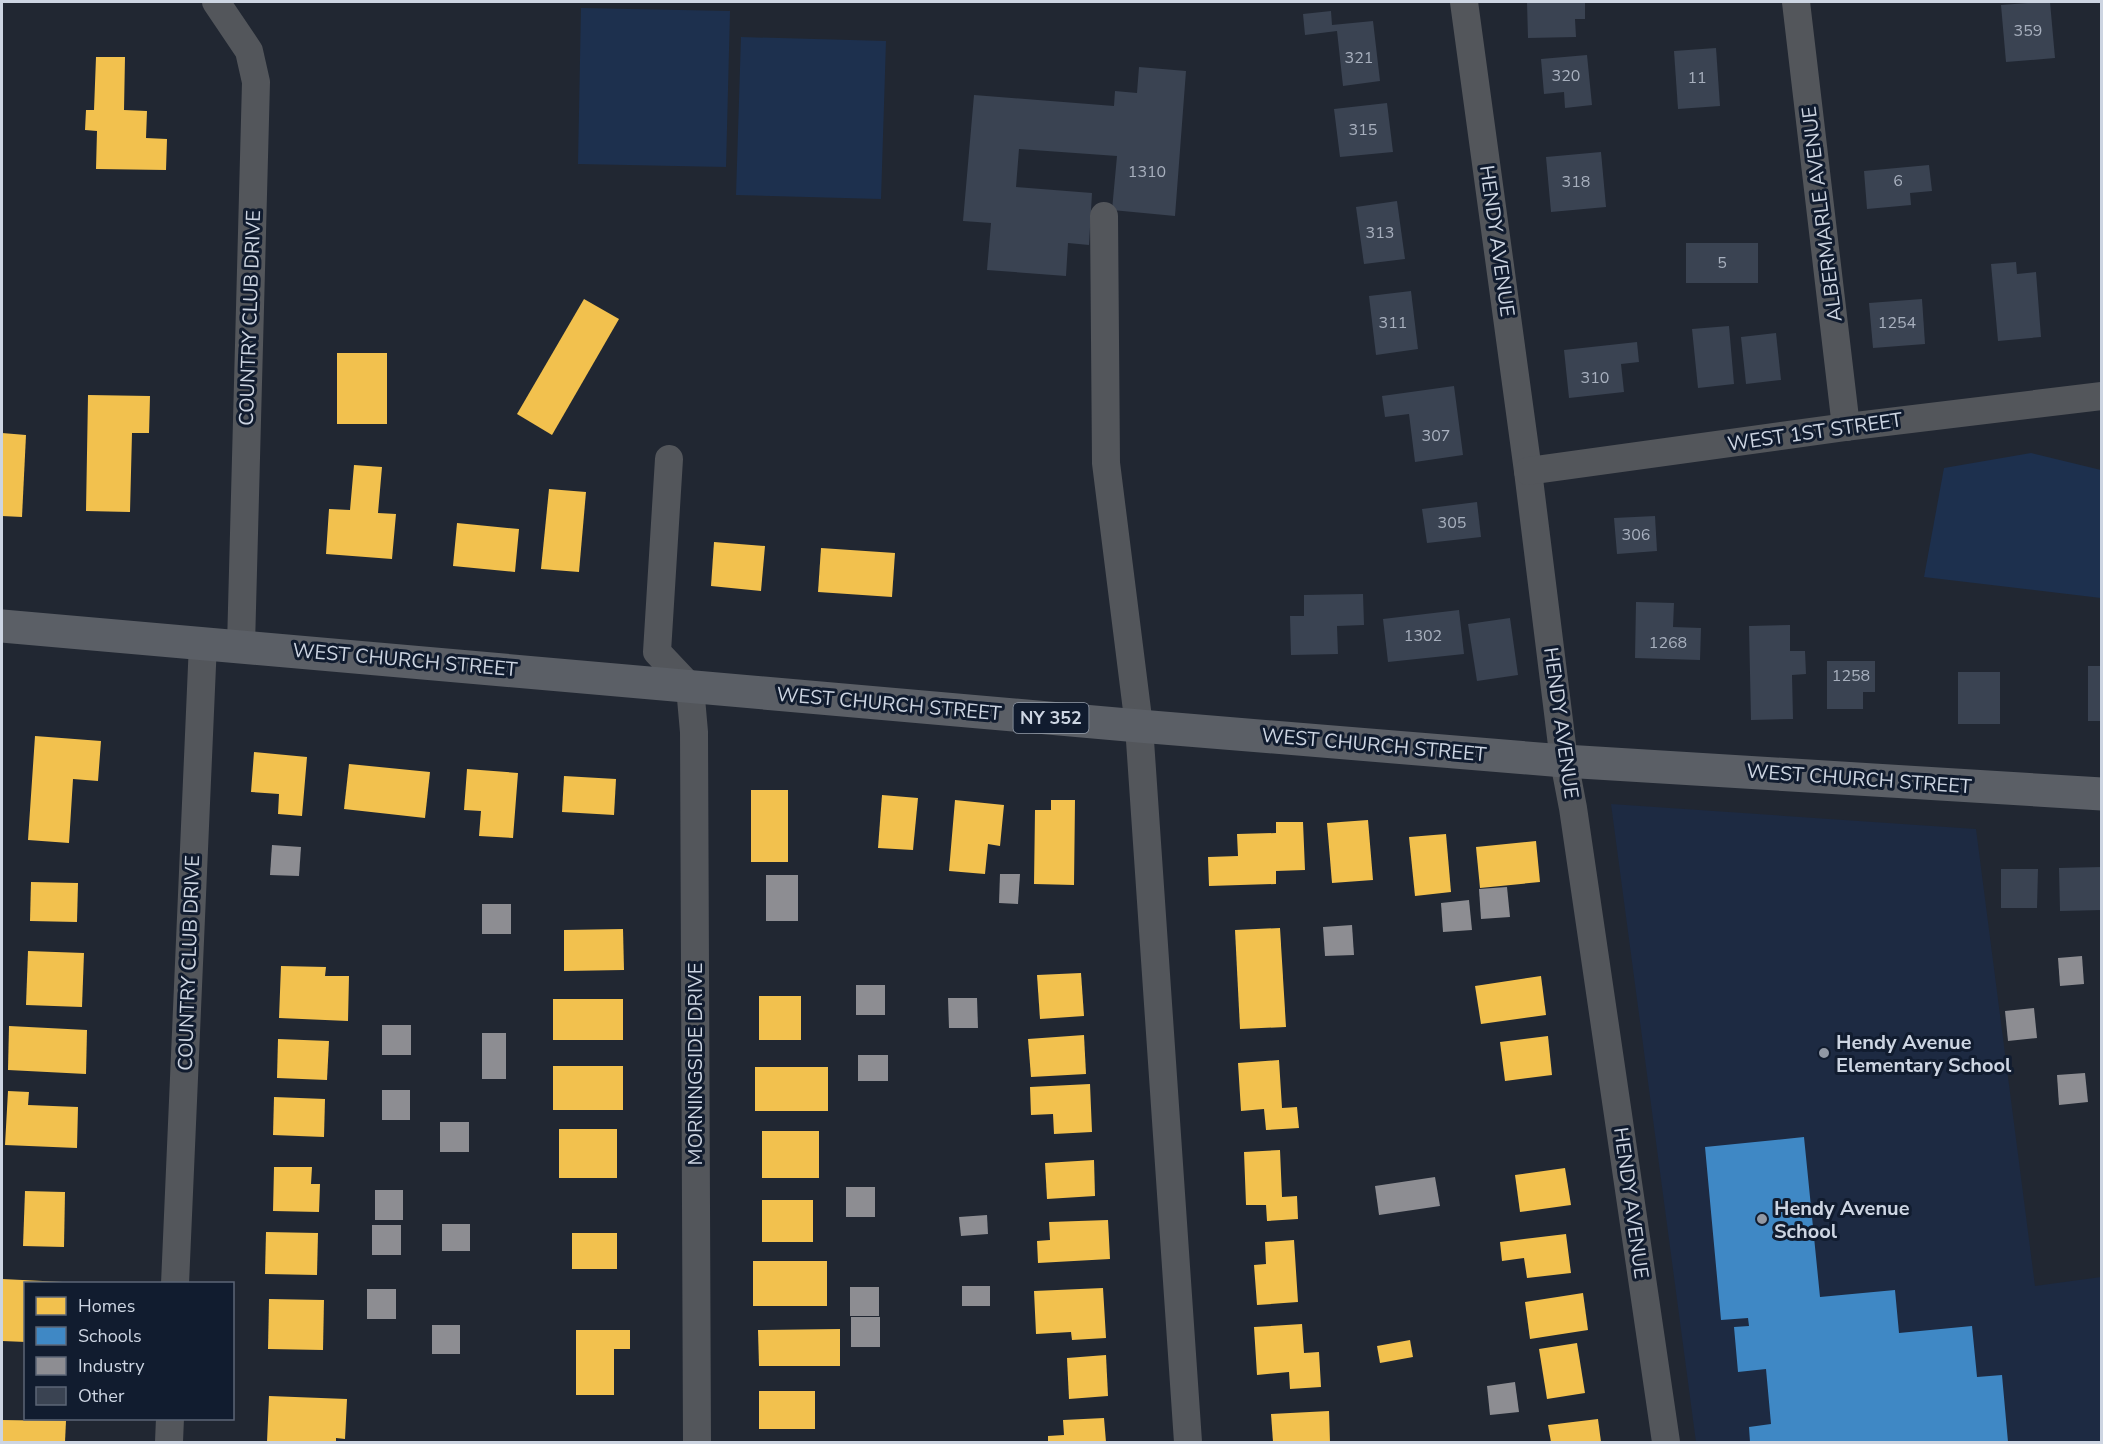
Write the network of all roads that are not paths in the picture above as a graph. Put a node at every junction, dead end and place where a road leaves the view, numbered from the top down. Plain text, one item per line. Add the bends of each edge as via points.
1 (216, 2) edge
2 (1464, 2) edge
3 (1796, 2) edge
4 (1104, 216) dead end
5 (2102, 396) edge
6 (1846, 427) junction
7 (669, 459) dead end
8 (1528, 471) junction
9 (2, 626) edge
10 (202, 643) junction
11 (241, 646) junction
12 (690, 687) junction
13 (1139, 726) junction
14 (1564, 761) junction
15 (2102, 794) edge
16 (175, 1282) edge
17 (170, 1420) edge
18 (169, 1443) edge
19 (697, 1443) edge
20 (1188, 1443) edge
21 (1666, 1443) edge

1 - 11 street, COUNTRY CLUB DRIVE via 249,51 256,82
2 - 8 street, HENDY AVENUE
3 - 6 street, ALBERMARLE AVENUE
4 - 13 street via 1106,464
5 - 6 street, WEST 1ST STREET
6 - 8 street, WEST 1ST STREET
7 - 12 street via 657,652
8 - 14 street, HENDY AVENUE
9 - 10 main road, WEST CHURCH STREET / NY 352
10 - 11 main road, WEST CHURCH STREET / NY 352
10 - 16 street, COUNTRY CLUB DRIVE
11 - 12 main road, WEST CHURCH STREET / NY 352
12 - 13 main road, WEST CHURCH STREET / NY 352
12 - 19 street, MORNINGSIDE DRIVE via 694,732
13 - 14 main road, WEST CHURCH STREET / NY 352
13 - 20 street
14 - 15 main road, WEST CHURCH STREET / NY 352
14 - 21 street, HENDY AVENUE
17 - 18 street

